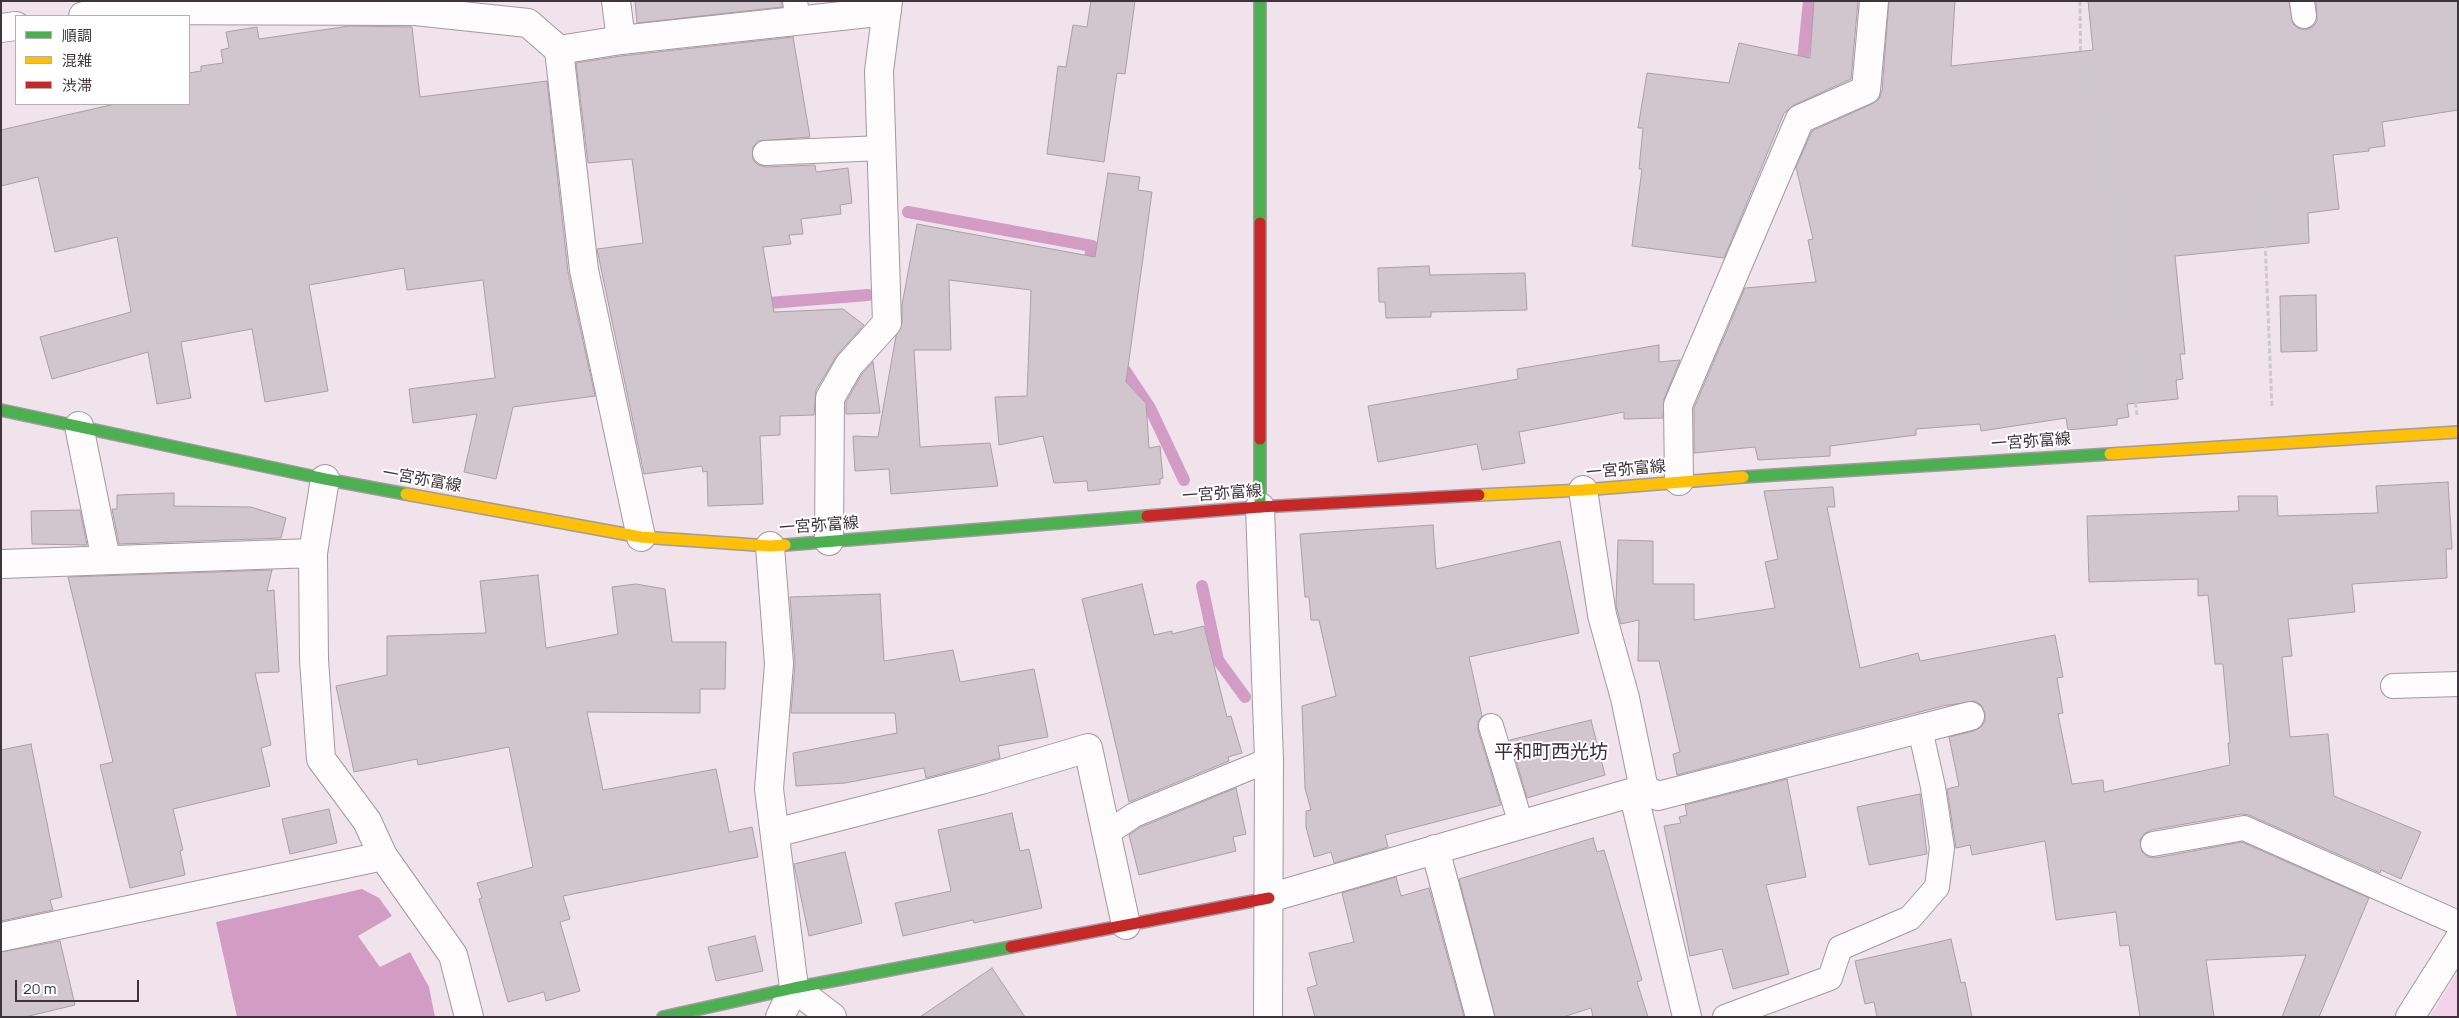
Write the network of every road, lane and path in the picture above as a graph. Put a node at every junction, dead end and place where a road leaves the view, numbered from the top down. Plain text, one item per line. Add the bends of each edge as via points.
1 (616, 1) edge
2 (1260, 1) edge
3 (1874, 1) edge
4 (2080, 1) edge
5 (126, 6) edge
6 (888, 6) edge
7 (797, 11) edge
8 (87, 15) edge
9 (15, 26) edge
10 (1, 28) edge
11 (621, 40) junction
12 (559, 50) junction
13 (882, 148) junction
14 (765, 153) dead end
15 (2263, 191) dead end
16 (1, 410) edge
17 (79, 426) junction
18 (2458, 432) edge
19 (2273, 443) junction
20 (2141, 451) junction
21 (325, 478) junction
22 (1679, 481) junction
23 (1583, 490) junction
24 (1260, 507) junction
25 (641, 536) junction
26 (829, 541) junction
27 (770, 546) junction
28 (313, 553) junction
29 (106, 560) junction
30 (1, 564) edge
31 (2458, 684) edge
32 (2393, 686) dead end
33 (1970, 716) dead end
34 (1491, 726) dead end
35 (1920, 730) junction
36 (1268, 760) junction
37 (1639, 791) junction
38 (1522, 824) junction
39 (775, 833) junction
40 (1106, 834) junction
41 (2153, 844) dead end
42 (1435, 849) junction
43 (383, 856) junction
44 (1269, 898) junction
45 (2458, 924) edge
46 (1126, 925) junction
47 (1, 938) edge
48 (2458, 941) edge
49 (794, 988) junction
50 (470, 1017) edge
51 (663, 1017) edge
52 (780, 1017) edge
53 (832, 1017) edge
54 (1268, 1017) edge
55 (1480, 1017) edge
56 (1687, 1017) edge
57 (1725, 1017) edge
58 (2410, 1017) edge

1 - 11 street
2 - 24 main road
3 - 22 street via 1866,90 1800,119 1678,406
4 - 20 path via 2081,89 2102,109
5 - 8 street
5 - 12 street via 415,11 528,23
6 - 7 street
6 - 13 street via 879,70
7 - 11 street
9 - 10 street
11 - 12 street
12 - 25 street via 584,270
13 - 14 lane
13 - 26 street via 887,323 849,365 830,398
15 - 19 path
16 - 17 main road, 一宮弥富線
17 - 21 main road, 一宮弥富線
17 - 29 street
18 - 19 main road, 一宮弥富線
19 - 20 main road, 一宮弥富線
20 - 22 main road, 一宮弥富線
21 - 25 main road, 一宮弥富線
21 - 28 street
22 - 23 main road, 一宮弥富線
23 - 24 main road, 一宮弥富線
23 - 37 street via 1602,615 1625,698
24 - 26 main road, 一宮弥富線
24 - 36 street
25 - 27 main road, 一宮弥富線
26 - 27 main road, 一宮弥富線
27 - 39 street via 779,664 769,789
28 - 29 street
28 - 43 street via 314,660 321,759 367,821
29 - 30 street
31 - 32 lane
33 - 35 street
34 - 38 lane
35 - 37 street via 1658,796
35 - 57 lane via 1942,848 1937,887 1910,918 1840,948 1830,978
36 - 40 lane via 1134,815
36 - 44 street
37 - 38 street
37 - 56 street
38 - 42 street
39 - 40 street via 981,780 1088,748
39 - 49 street
40 - 46 street
41 - 45 lane via 2244,828
42 - 44 street
42 - 55 street
43 - 47 street
43 - 50 street via 453,954
44 - 46 main road
44 - 54 street
46 - 49 main road
48 - 58 street
49 - 51 main road
49 - 52 street
49 - 53 street

